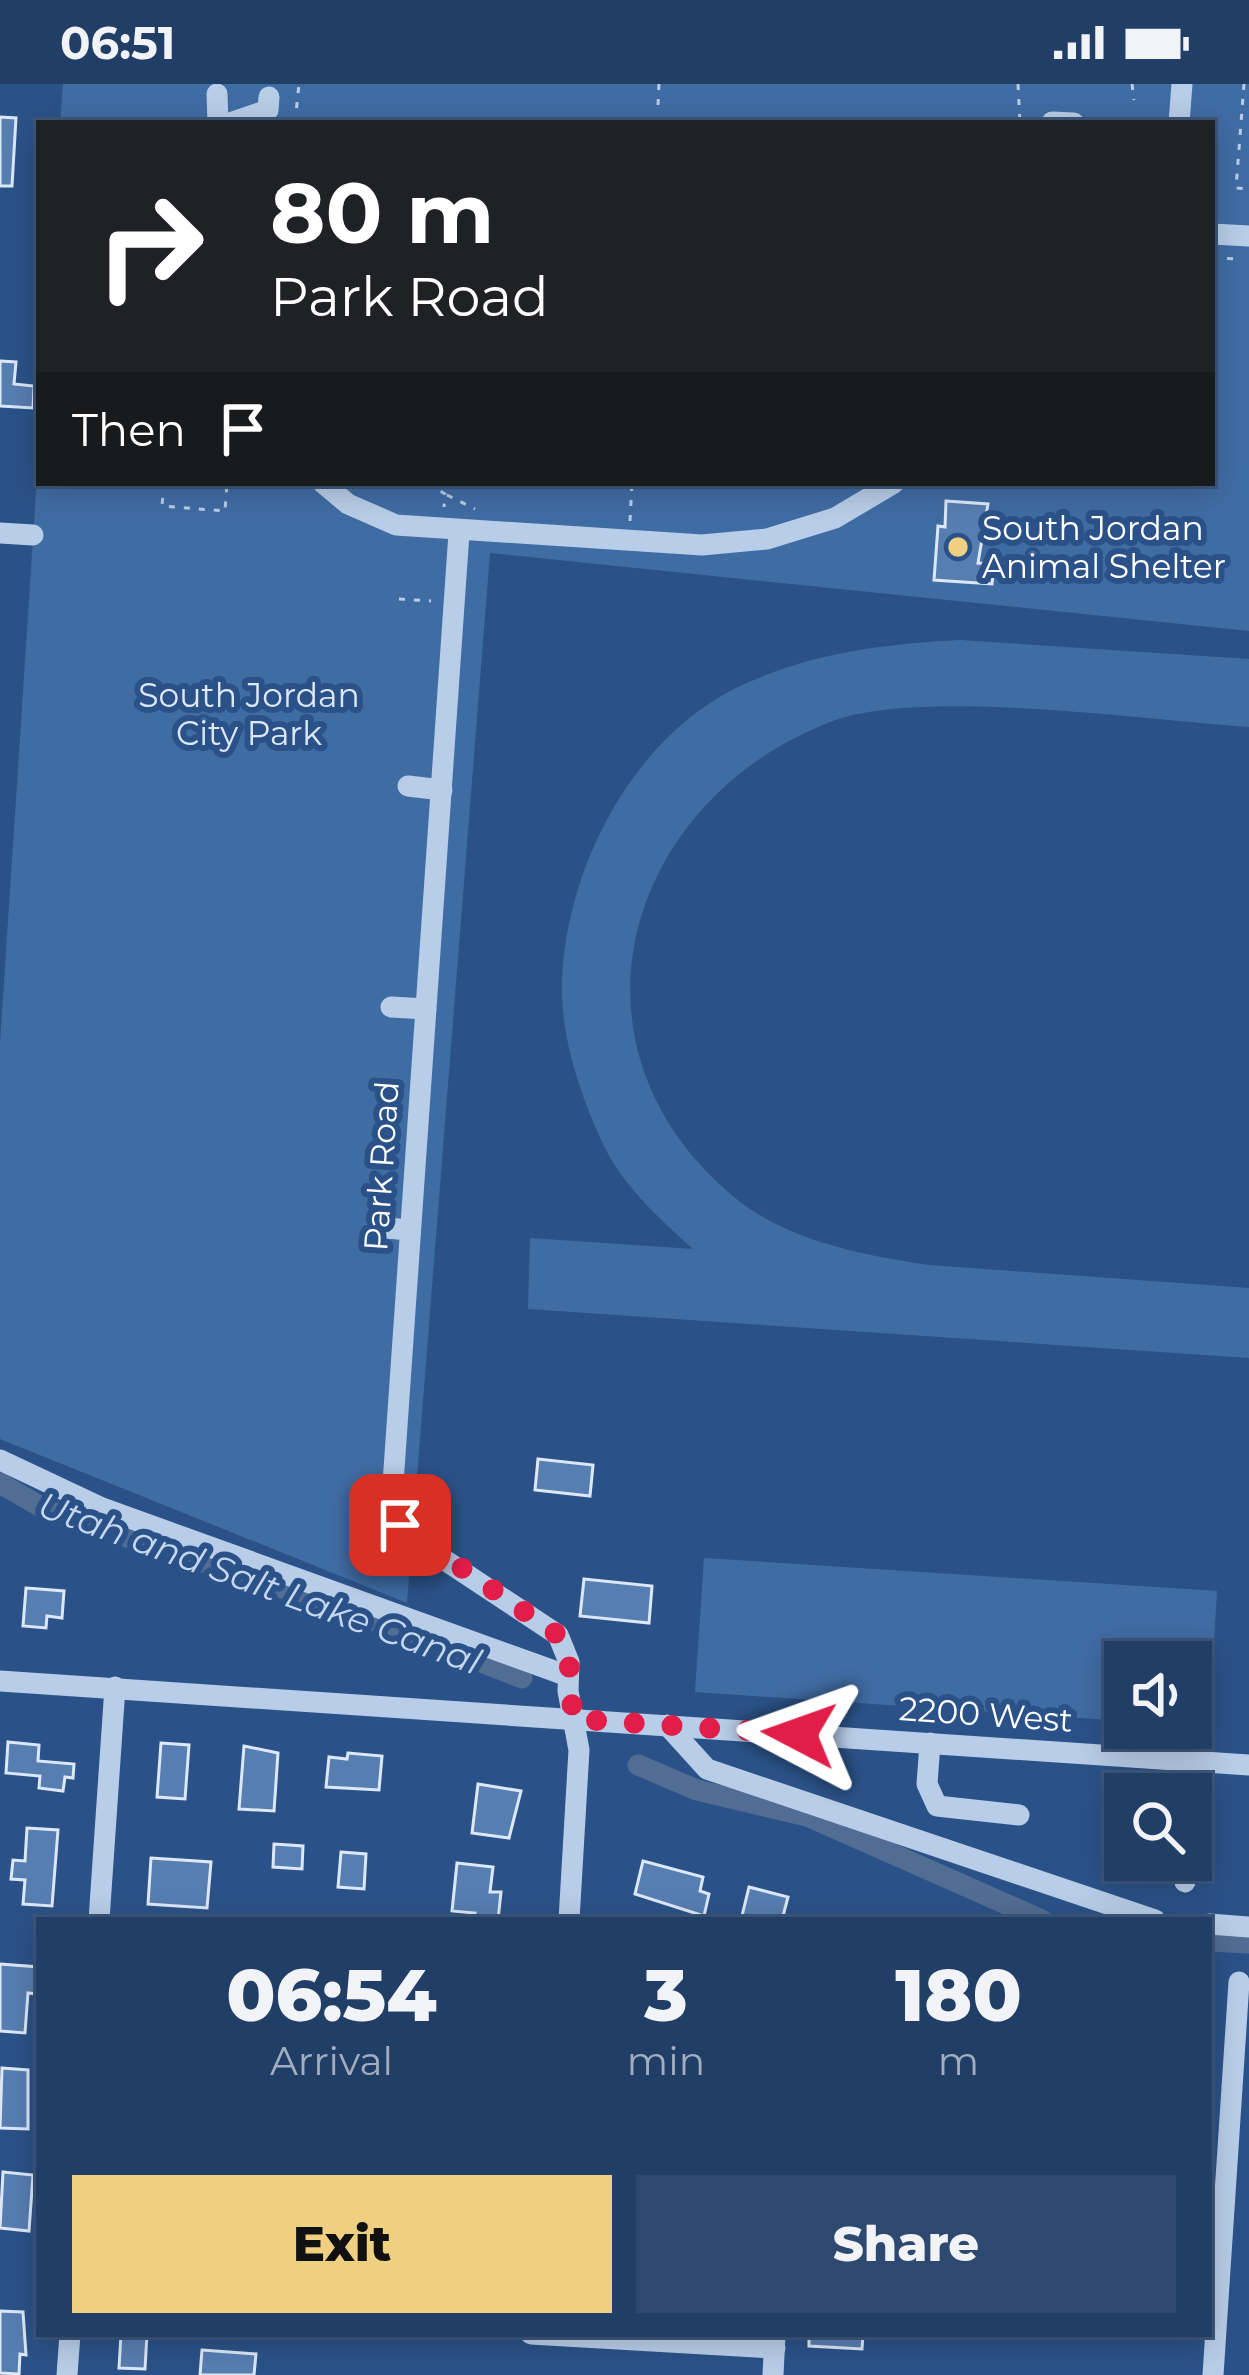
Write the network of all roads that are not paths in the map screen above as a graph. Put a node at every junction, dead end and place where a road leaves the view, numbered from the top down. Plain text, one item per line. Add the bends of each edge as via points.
1 (1182, 84) edge
2 (217, 94) dead end
3 (269, 97) dead end
4 (218, 120) edge
5 (242, 120) edge
6 (1179, 120) edge
7 (1215, 234) edge
8 (1249, 236) edge
9 (327, 486) edge
10 (889, 486) edge
11 (0, 533) edge
12 (459, 533) junction
13 (33, 535) dead end
14 (408, 787) dead end
15 (442, 790) junction
16 (391, 1007) dead end
17 (426, 1009) junction
18 (376, 1227) dead end
19 (409, 1230) junction
20 (0, 1460) edge
21 (568, 1676) junction
22 (0, 1681) edge
23 (115, 1688) junction
24 (573, 1719) junction
25 (667, 1726) junction
26 (930, 1743) junction
27 (1249, 1765) edge
28 (1019, 1815) dead end
29 (99, 1917) edge
30 (569, 1917) edge
31 (1146, 1917) edge
32 (1212, 1924) edge
33 (1249, 1927) edge
34 (1239, 1982) dead end
35 (70, 2337) edge
36 (636, 2337) edge
37 (775, 2341) edge
38 (67, 2375) edge
39 (773, 2375) edge
40 (1213, 2375) edge

1 - 6 street
2 - 4 street
3 - 5 street via 268,110
7 - 8 street
9 - 12 street via 371,517
10 - 12 street via 835,518 767,539 701,545
11 - 13 street
12 - 15 street, Park Road
14 - 15 street
15 - 17 street, Park Road
16 - 17 street
17 - 19 street, Park Road
18 - 19 street
19 - 21 street, Park Road via 392,1498 400,1525 558,1635
20 - 21 street via 102,1508
21 - 24 street, Park Road
22 - 23 street, 2200 West
23 - 24 street, 2200 West
23 - 29 street
24 - 25 street, 2200 West
24 - 30 street, Park Road via 579,1750
25 - 26 street, 2200 West
25 - 31 street via 707,1768
26 - 27 street, 2200 West
26 - 28 street via 927,1784 938,1806
32 - 33 street
34 - 40 street
35 - 38 street
36 - 37 street
37 - 39 street

